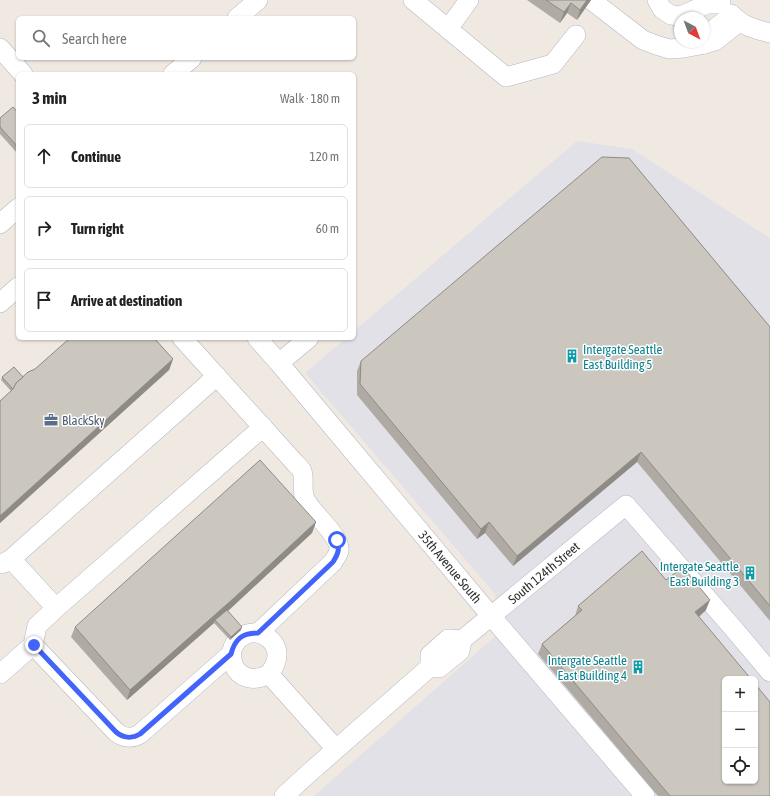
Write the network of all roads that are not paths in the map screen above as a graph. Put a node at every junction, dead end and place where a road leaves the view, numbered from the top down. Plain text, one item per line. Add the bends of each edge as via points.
1 (258, 0) edge
2 (413, 0) edge
3 (469, 0) edge
4 (591, 0) edge
5 (656, 0) edge
6 (727, 10) edge
7 (239, 16) edge
8 (448, 29) junction
9 (770, 33) edge
10 (576, 35) dead end
11 (0, 48) edge
12 (190, 60) edge
13 (21, 72) edge
14 (175, 72) edge
15 (16, 210) edge
16 (0, 224) edge
17 (16, 289) edge
18 (0, 303) edge
19 (184, 340) edge
20 (259, 340) edge
21 (307, 340) edge
22 (279, 363) junction
23 (217, 376) junction
24 (263, 427) junction
25 (6, 562) edge
26 (56, 608) junction
27 (491, 616) junction
28 (258, 633) junction
29 (34, 645) junction
30 (231, 654) junction
31 (770, 672) edge
32 (0, 674) edge
33 (269, 674) junction
34 (336, 750) junction
35 (294, 793) edge
36 (645, 796) edge

1 - 7 street
2 - 8 street
3 - 8 street
4 - 6 street via 643,40 669,49 715,41
5 - 6 street via 662,9 671,15 681,16 707,4
6 - 9 street via 751,28
8 - 10 street via 506,77 553,64
11 - 13 street
12 - 14 street
15 - 16 street
17 - 18 street
19 - 23 street
20 - 22 street, 35th Avenue South
21 - 22 street
22 - 27 street, 35th Avenue South
23 - 24 street
23 - 25 street
24 - 26 street
24 - 28 street via 302,472 307,502 334,536 339,550 333,562
25 - 26 street
26 - 29 street via 38,626
27 - 31 street, South 124th Street via 626,505
27 - 34 street, South 124th Street via 462,640 460,651 439,668 430,667
27 - 36 street, 35th Avenue South
28 - 30 street via 243,635 237,640
28 - 33 street via 265,635 276,646 277,661
29 - 30 street via 116,732 121,736 130,737 140,734
29 - 32 street
30 - 33 street via 235,669 247,678 262,678
33 - 34 street
34 - 35 street, South 124th Street

